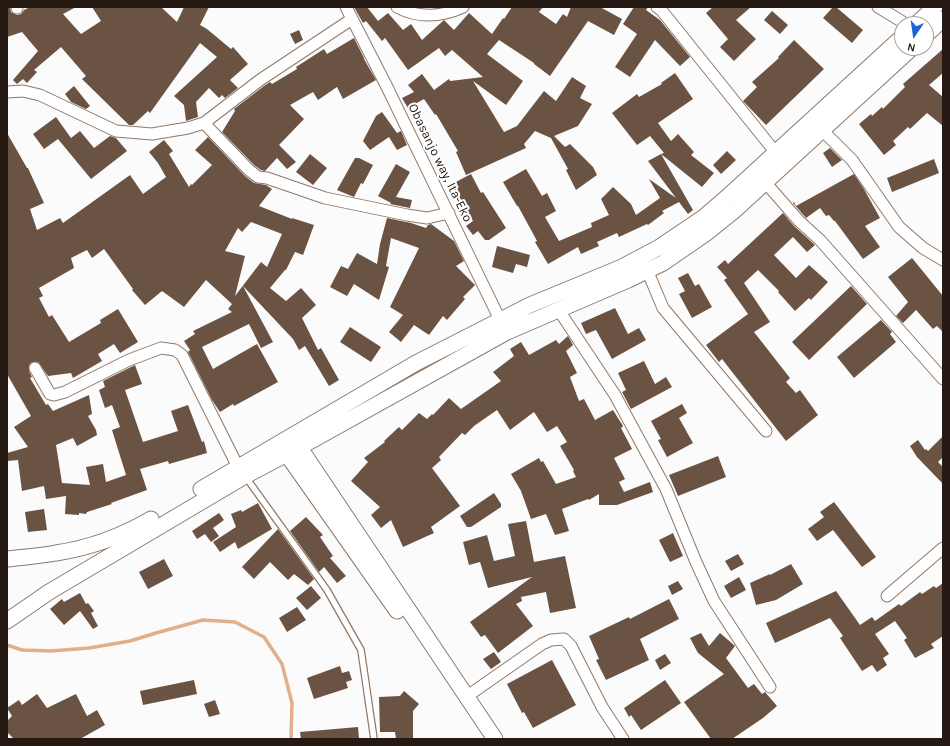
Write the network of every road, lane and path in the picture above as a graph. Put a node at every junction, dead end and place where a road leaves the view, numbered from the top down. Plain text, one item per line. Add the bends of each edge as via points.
1 (346, 7) edge
2 (398, 7) edge
3 (464, 7) edge
4 (657, 7) edge
5 (878, 7) edge
6 (935, 7) edge
7 (925, 16) edge
8 (894, 17) edge
9 (352, 19) junction
10 (943, 20) edge
11 (934, 28) edge
12 (894, 44) edge
13 (903, 56) edge
14 (7, 92) edge
15 (204, 122) junction
16 (822, 130) junction
17 (776, 153) junction
18 (765, 182) junction
19 (449, 213) junction
20 (943, 260) edge
21 (648, 270) junction
22 (558, 309) junction
23 (504, 326) junction
24 (35, 368) dead end
25 (943, 379) edge
26 (766, 431) dead end
27 (289, 445) junction
28 (242, 471) junction
29 (943, 548) edge
30 (7, 559) edge
31 (887, 596) dead end
32 (7, 620) edge
33 (770, 687) dead end
34 (466, 697) junction
35 (374, 739) edge
36 (487, 739) edge
37 (495, 739) edge
38 (623, 739) edge

1 - 9 street, Obasanjo way, Ita-Eko
2 - 3 street via 422,16 439,15
4 - 17 street
5 - 8 street
6 - 7 main road
9 - 15 street via 260,80
9 - 19 street, Obasanjo way, Ita-Eko
10 - 11 main road
12 - 17 main road
13 - 16 main road
14 - 15 street via 23,91 40,95 116,131 152,134 188,128
15 - 19 street via 258,177 325,198 407,215 427,218
16 - 18 main road
16 - 20 street via 852,160 899,227 923,248
17 - 23 main road via 704,217 658,248 622,267 530,305
18 - 21 main road via 708,232 663,263
18 - 25 street
19 - 23 street, Obasanjo way, Ita-Eko
21 - 22 main road
21 - 26 street via 663,308
22 - 23 main road
22 - 33 street via 615,395 666,489 714,601
23 - 27 main road
24 - 28 street via 50,394 54,395 161,348 175,350 182,355
27 - 28 main road
27 - 34 main road
27 - 36 main road
28 - 30 main road via 113,538 57,553
28 - 32 main road
28 - 35 lane via 327,590 361,650
29 - 31 street
34 - 37 main road
34 - 38 street via 542,644 564,639 571,646 602,707

